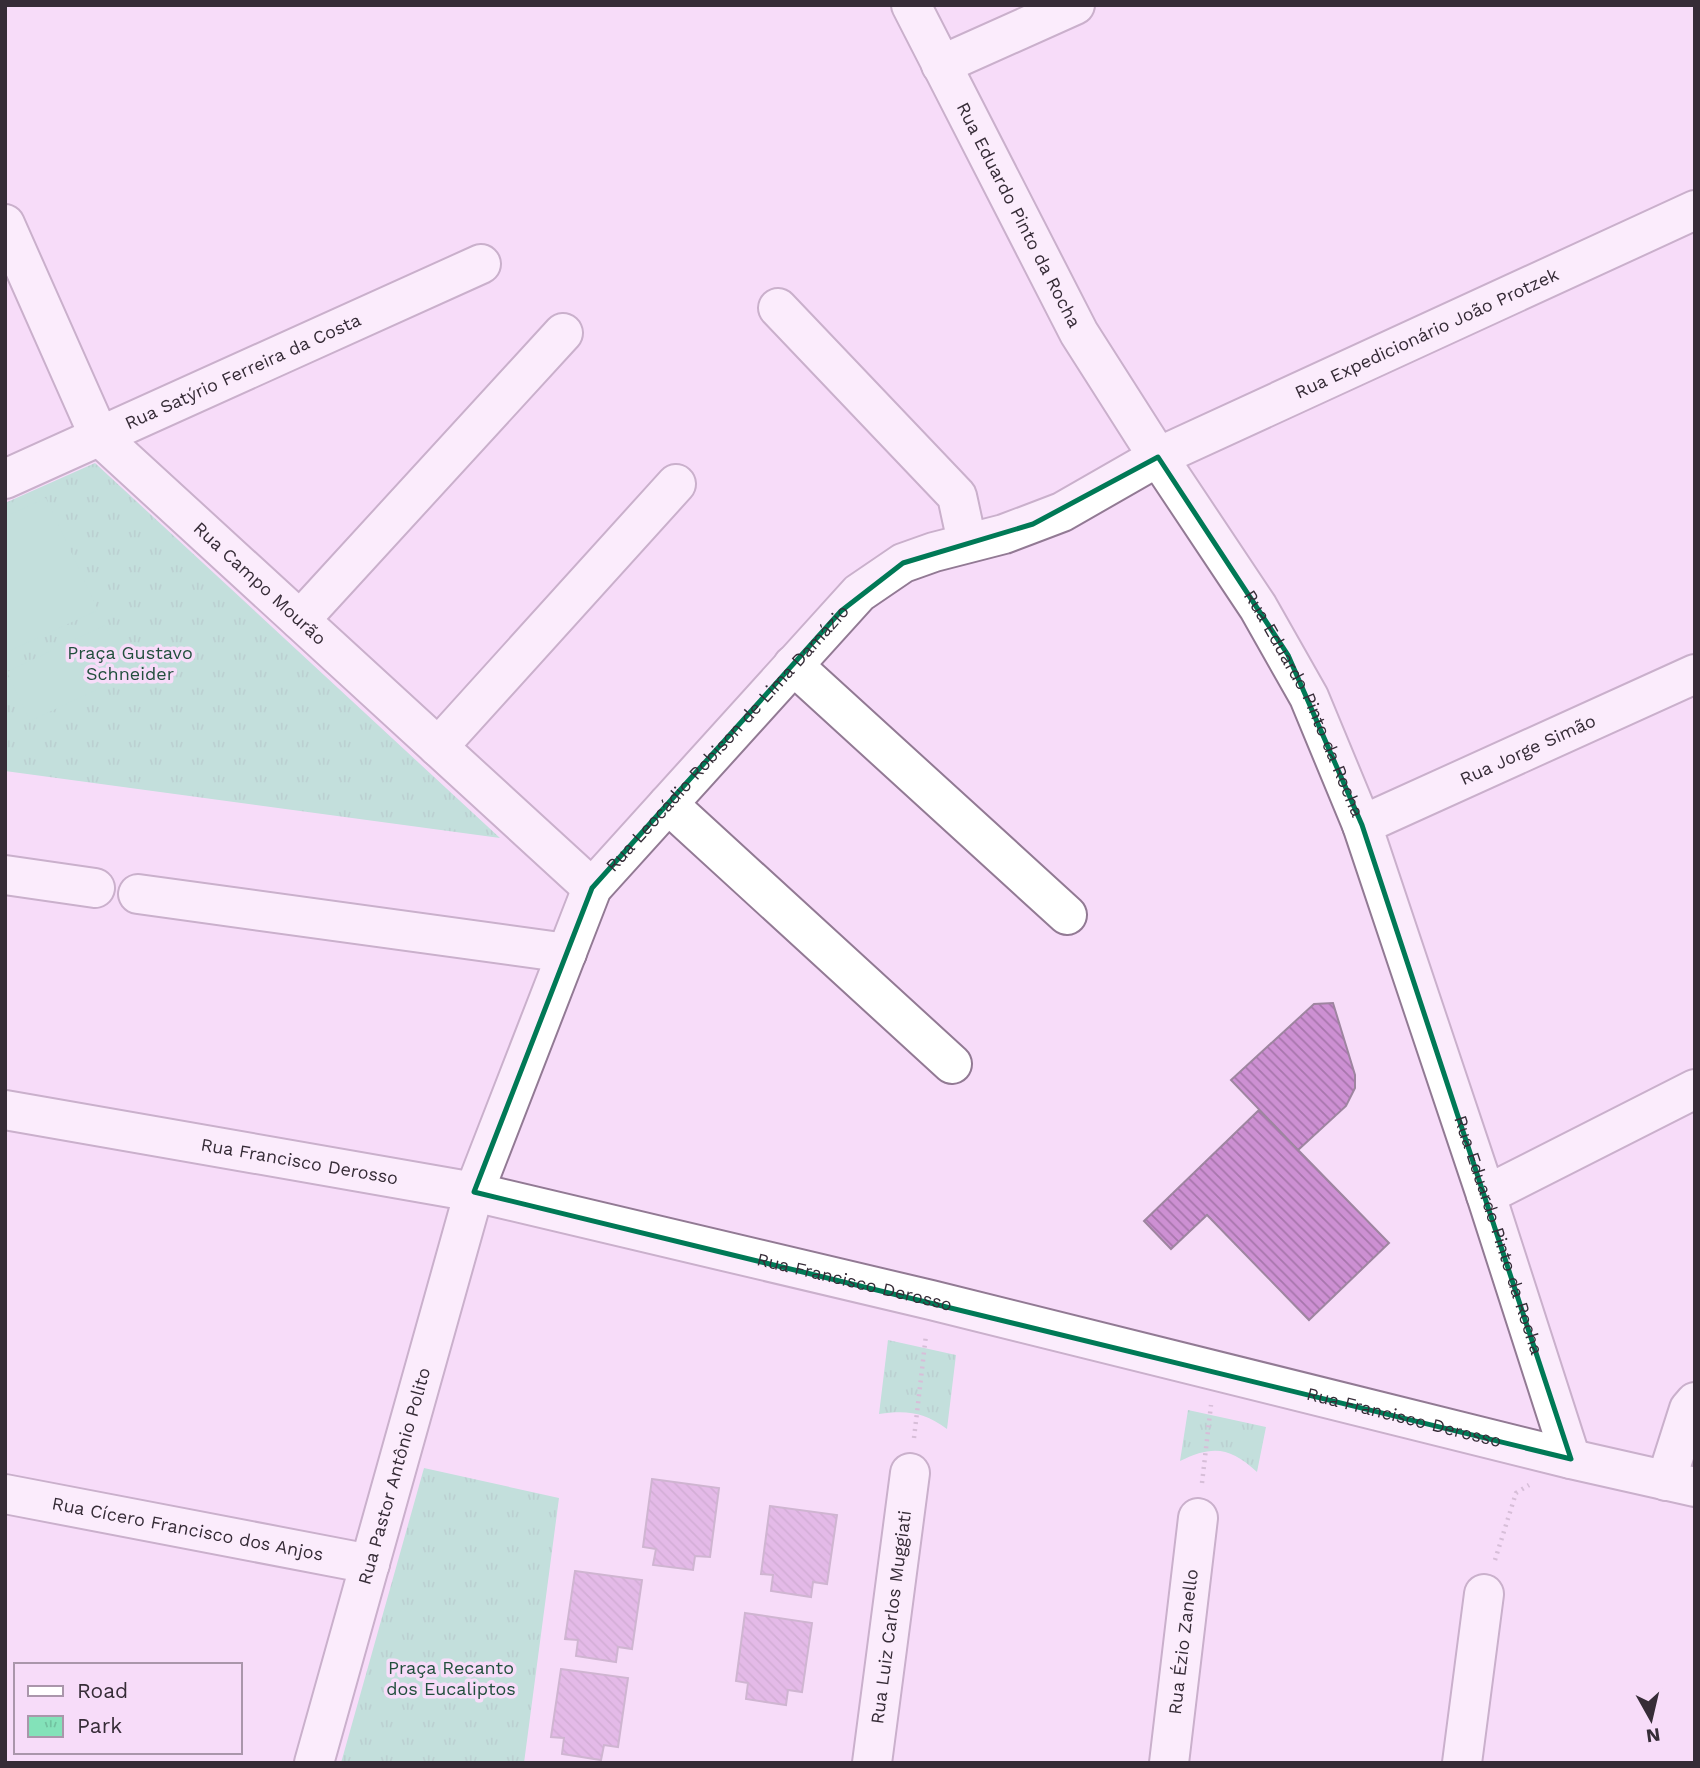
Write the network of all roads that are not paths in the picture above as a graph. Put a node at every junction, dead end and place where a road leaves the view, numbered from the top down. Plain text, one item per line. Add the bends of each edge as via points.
1 (911, 5) edge
2 (1075, 5) edge
3 (941, 65) junction
4 (1695, 210) edge
5 (5, 224) edge
6 (481, 264) dead end
7 (778, 308) dead end
8 (564, 333) dead end
9 (99, 436) junction
10 (1158, 457) junction
11 (5, 478) edge
12 (676, 484) dead end
13 (967, 542) junction
14 (300, 621) junction
15 (793, 665) junction
16 (1695, 674) edge
17 (438, 747) junction
18 (668, 804) junction
19 (1362, 825) junction
20 (5, 876) edge
21 (95, 888) dead end
22 (592, 888) junction
23 (138, 894) dead end
24 (1067, 915) dead end
25 (567, 953) junction
26 (952, 1064) dead end
27 (1695, 1089) edge
28 (5, 1110) edge
29 (474, 1192) junction
30 (1486, 1195) junction
31 (1695, 1402) edge
32 (1571, 1459) junction
33 (910, 1473) road end
34 (1680, 1484) edge
35 (5, 1494) edge
36 (1198, 1518) road end
37 (370, 1564) junction
38 (1483, 1594) road end
39 (314, 1763) edge
40 (872, 1763) edge
41 (1169, 1763) edge
42 (1461, 1763) edge

1 - 3 street, Rua Eduardo Pinto da Rocha
2 - 3 street
3 - 10 street, Rua Eduardo Pinto da Rocha via 1079,333
4 - 10 street, Rua Expedicionário João Protzek
5 - 9 street, Rua Campo Mourão
6 - 9 street, Rua Satýrio Ferreira da Costa
7 - 13 street via 957,496
8 - 14 street
9 - 11 street, Rua Satýrio Ferreira da Costa
9 - 14 street, Rua Campo Mourão
10 - 13 street, Rua Leocádio Robison de Lima Damázio via 1062,512 1004,534
10 - 19 street, Rua Eduardo Pinto da Rocha via 1288,655
12 - 17 street
13 - 15 street, Rua Leocádio Robison de Lima Damázio via 903,563 880,576
14 - 17 street, Rua Campo Mourão
15 - 18 street, Rua Leocádio Robison de Lima Damázio
15 - 24 street
16 - 19 street, Rua Jorge Simão
17 - 22 street, Rua Campo Mourão
18 - 22 street, Rua Leocádio Robison de Lima Damázio
18 - 26 street
19 - 30 street, Rua Eduardo Pinto da Rocha
20 - 21 street
22 - 25 street, Rua Leocádio Robison de Lima Damázio
23 - 25 street
25 - 29 street, Rua Leocádio Robison de Lima Damázio
27 - 30 street
28 - 29 street, Rua Francisco Derosso
29 - 32 street, Rua Francisco Derosso
29 - 37 street, Rua Pastor Antônio Polito
30 - 32 street, Rua Eduardo Pinto da Rocha
31 - 34 street via 1689,1409
32 - 34 street, Rua Francisco Derosso
33 - 40 street, Rua Luiz Carlos Muggiati
35 - 37 street, Rua Cícero Francisco dos Anjos
36 - 41 street, Rua Ézio Zanello
37 - 39 street, Rua Pastor Antônio Polito
38 - 42 street

